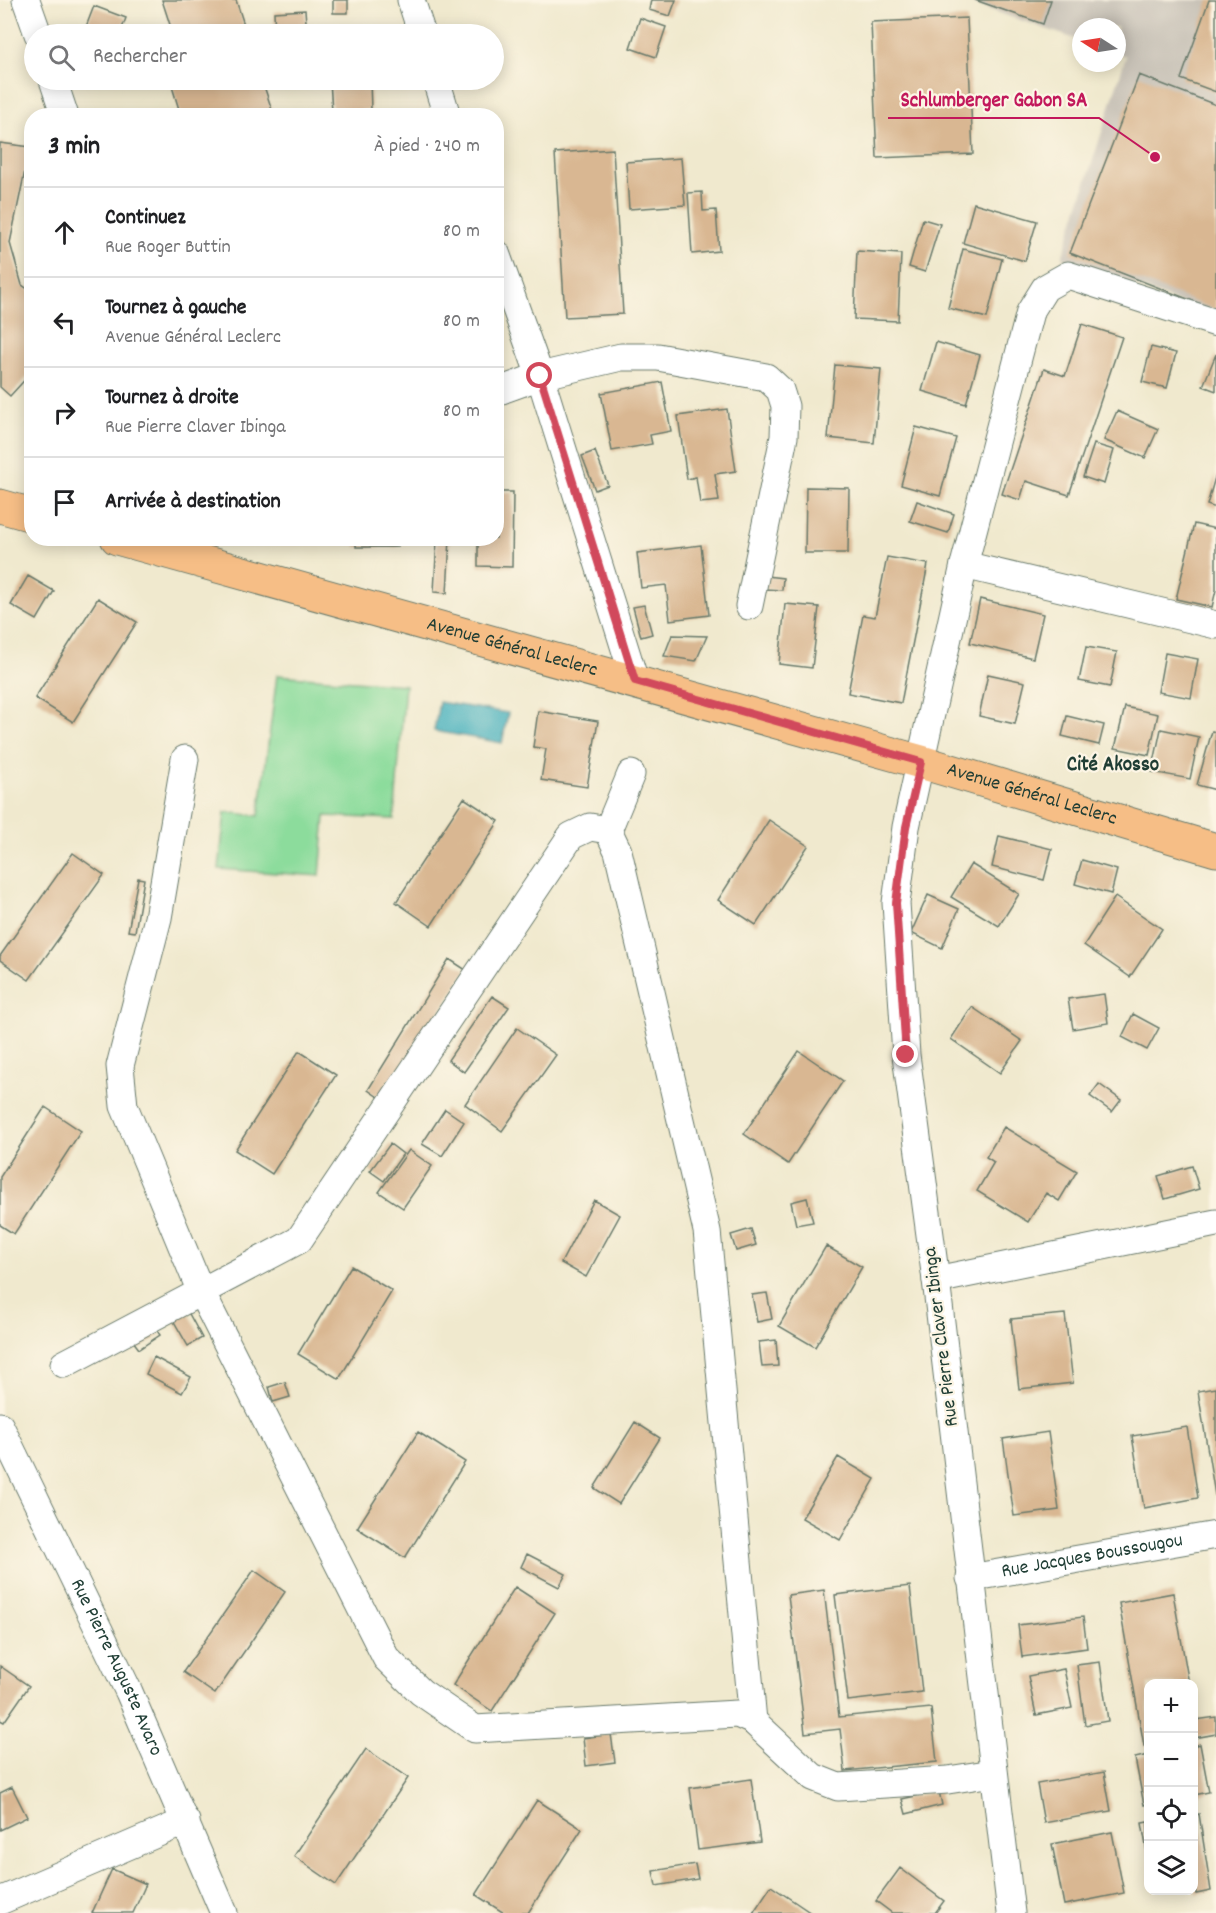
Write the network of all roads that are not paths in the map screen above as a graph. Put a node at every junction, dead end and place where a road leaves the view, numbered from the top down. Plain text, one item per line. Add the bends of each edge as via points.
1 (26, 0) edge
2 (411, 0) edge
3 (34, 24) edge
4 (419, 24) edge
5 (56, 90) edge
6 (438, 90) edge
7 (62, 108) edge
8 (442, 108) edge
9 (504, 275) edge
10 (1216, 323) edge
11 (540, 376) junction
12 (504, 389) edge
13 (0, 506) edge
14 (24, 513) edge
15 (146, 546) edge
16 (964, 565) junction
17 (749, 606) dead end
18 (1216, 625) edge
19 (635, 681) junction
20 (185, 759) dead end
21 (921, 762) junction
22 (631, 774) dead end
23 (608, 830) junction
24 (1216, 850) edge
25 (1216, 1223) edge
26 (936, 1280) junction
27 (201, 1292) junction
28 (64, 1364) dead end
29 (0, 1426) edge
30 (1216, 1534) edge
31 (970, 1578) junction
32 (753, 1721) junction
33 (993, 1773) junction
34 (186, 1821) junction
35 (0, 1901) edge
36 (224, 1913) edge
37 (1011, 1913) edge

1 - 3 street
2 - 4 street
5 - 7 street
6 - 8 street
9 - 11 street
10 - 16 street, Rue Pierre Claver Ibinga via 1068,275 1045,288 1030,312
11 - 12 street
11 - 17 street via 621,357 658,357 766,377 780,390 785,406 784,437
11 - 19 street
13 - 14 main road
15 - 19 main road, Avenue Général Leclerc
16 - 18 street
16 - 21 street, Rue Pierre Claver Ibinga
19 - 21 main road, Avenue Général Leclerc
20 - 27 street via 158,918 120,1066 124,1107
21 - 24 main road, Avenue Général Leclerc
21 - 26 street, Rue Pierre Claver Ibinga via 906,827 896,903 906,1055
22 - 23 street
23 - 27 street via 590,827 571,836 300,1240
23 - 32 street via 618,851 707,1231
25 - 26 street
26 - 31 street, Rue Pierre Claver Ibinga
27 - 28 street
27 - 32 street via 386,1658 421,1692 475,1729 737,1714
29 - 34 street, Rue Pierre Auguste Avaro via 129,1692
30 - 31 street, Rue Jacques Boussougou
31 - 33 street, Rue Pierre Claver Ibinga
32 - 33 street via 813,1777 838,1787
33 - 37 street, Rue Pierre Claver Ibinga
34 - 35 street
34 - 36 street, Rue Pierre Auguste Avaro

